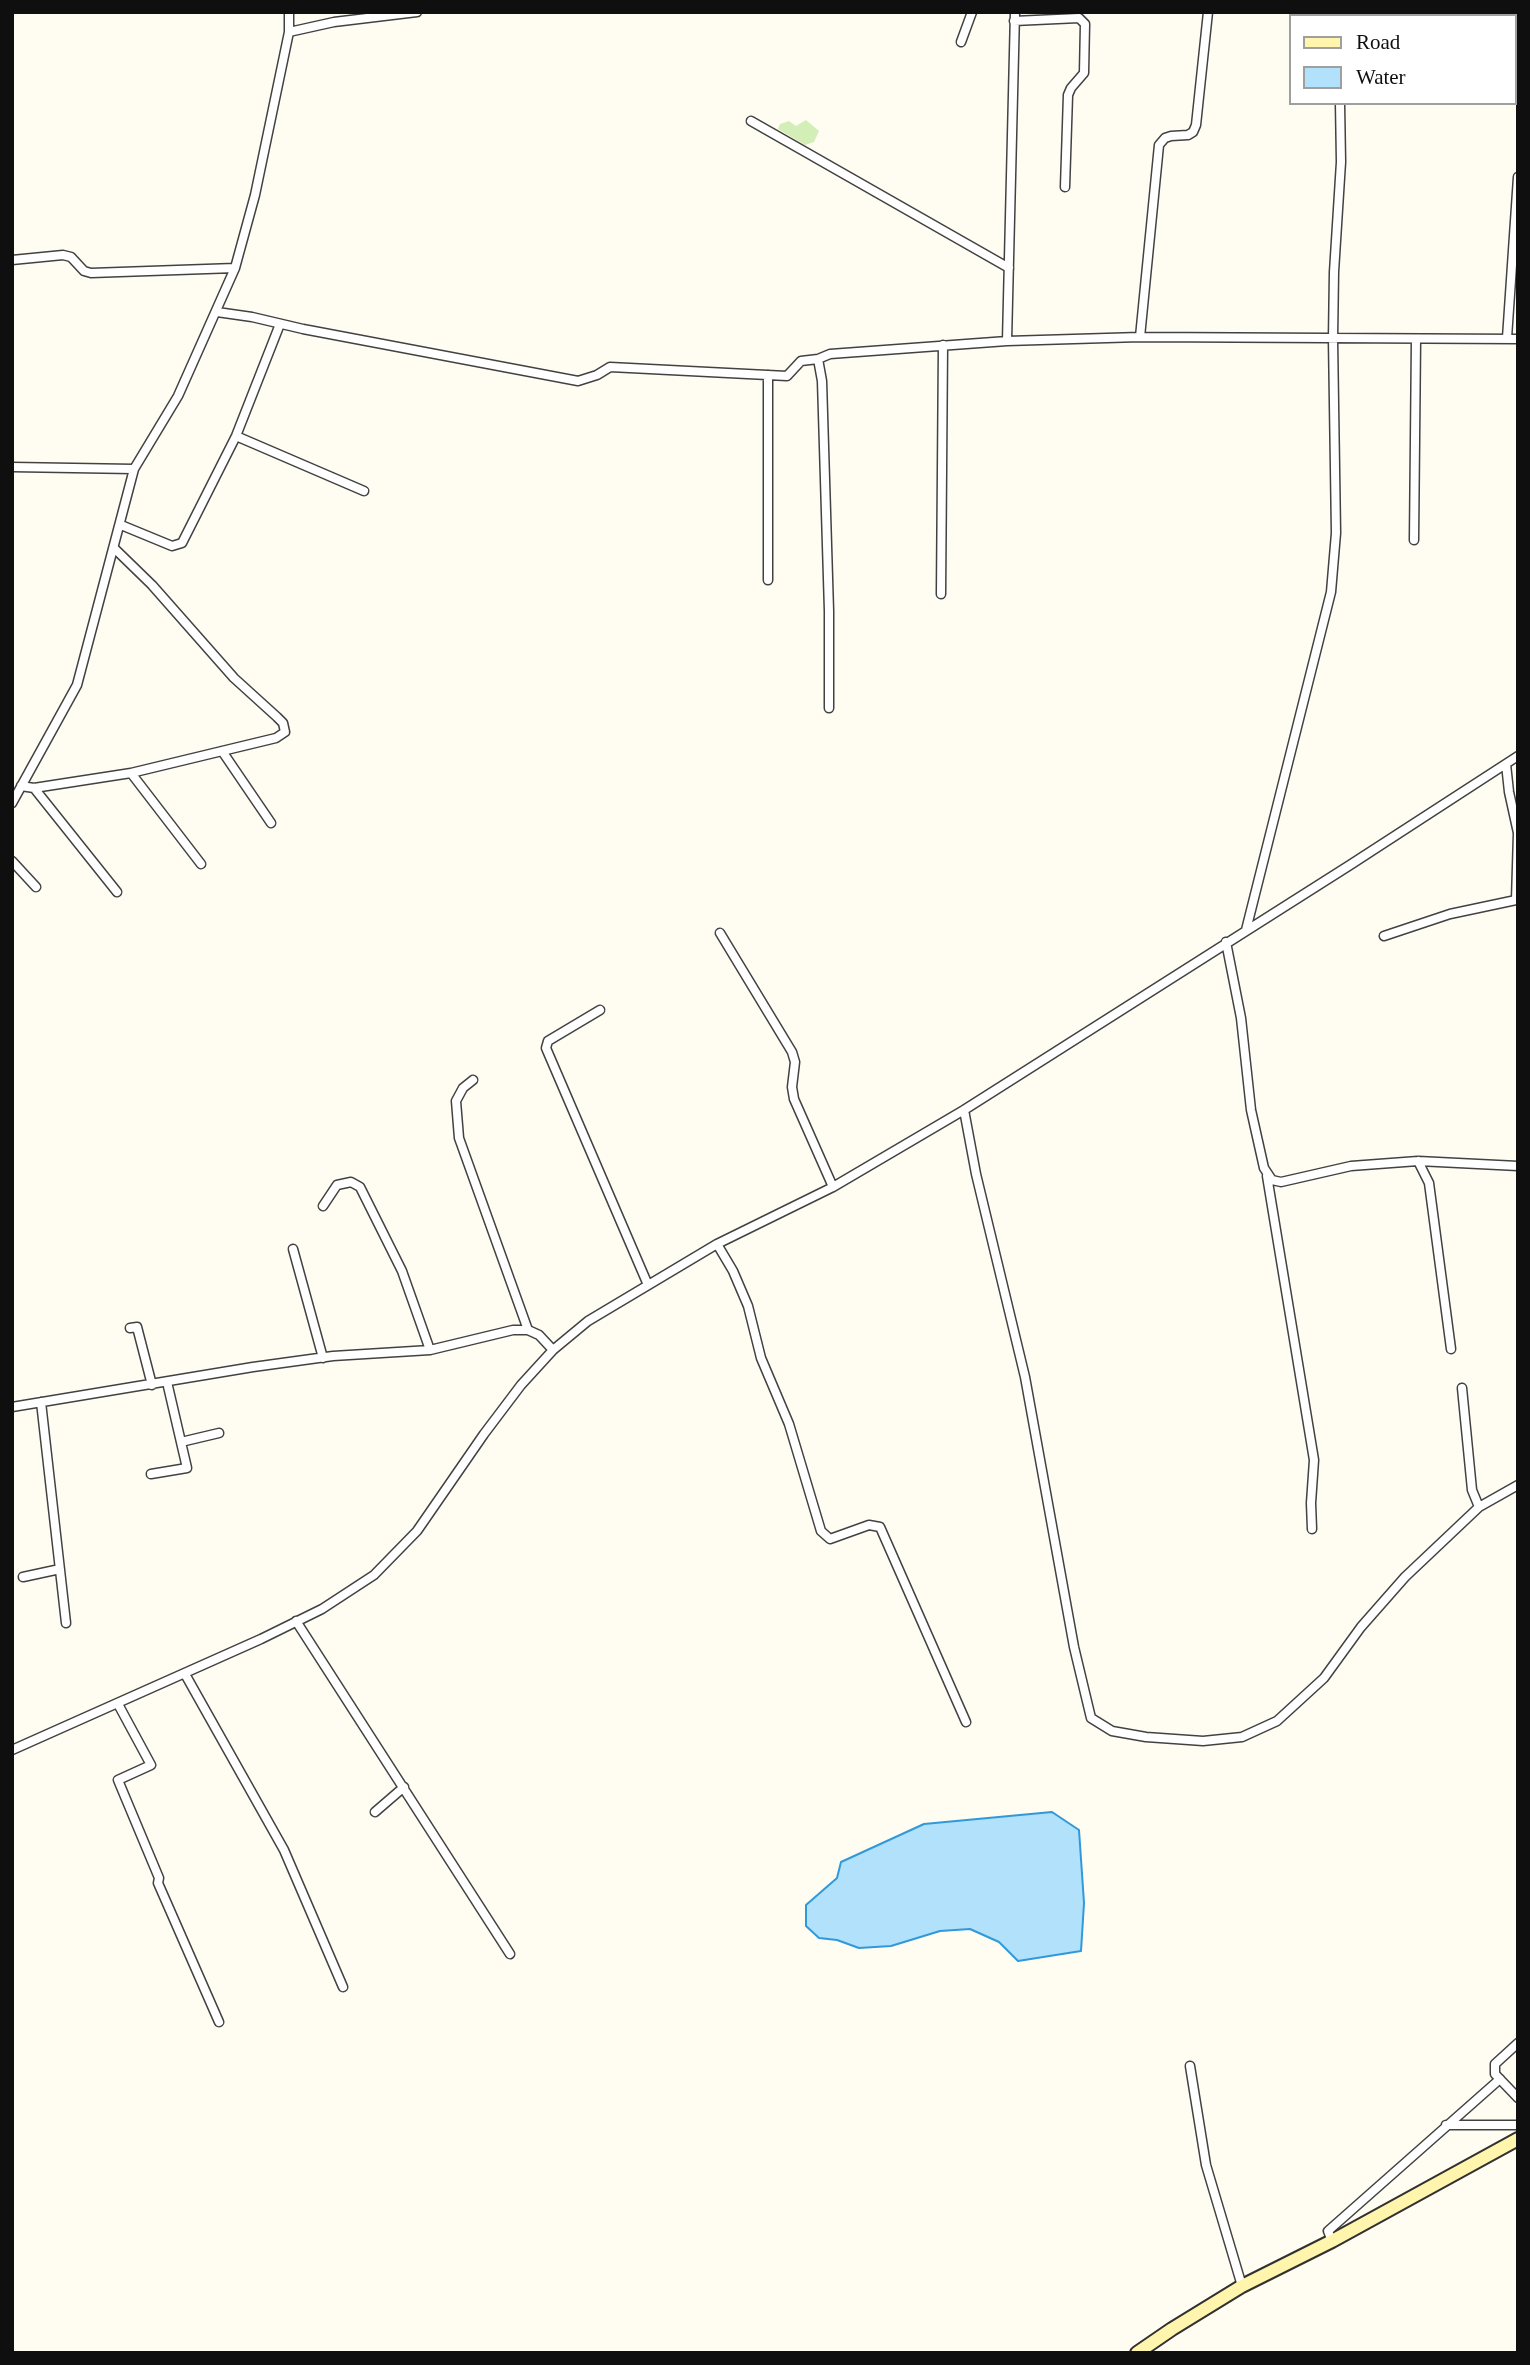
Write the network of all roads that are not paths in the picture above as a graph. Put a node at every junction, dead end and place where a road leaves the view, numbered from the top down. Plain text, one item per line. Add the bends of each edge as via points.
1 (289, 12) edge
2 (417, 12) edge
3 (972, 12) edge
4 (1208, 12) edge
5 (1015, 17) edge
6 (289, 32) junction
7 (961, 42) dead end
8 (1340, 105) edge
9 (751, 121) dead end
10 (1518, 177) edge
11 (1065, 187) dead end
12 (12, 260) edge
13 (235, 268) junction
14 (1009, 268) junction
15 (216, 312) junction
16 (280, 324) junction
17 (1140, 337) junction
18 (1507, 338) junction
19 (1333, 339) junction
20 (1416, 339) junction
21 (1518, 339) edge
22 (1007, 341) junction
23 (943, 345) junction
24 (818, 359) junction
25 (768, 375) junction
26 (236, 436) junction
27 (12, 467) edge
28 (135, 469) junction
29 (365, 491) dead end
30 (121, 525) junction
31 (1414, 540) dead end
32 (115, 549) junction
33 (768, 580) dead end
34 (941, 594) dead end
35 (829, 708) dead end
36 (222, 751) junction
37 (1518, 756) edge
38 (1506, 764) junction
39 (131, 773) junction
40 (21, 786) junction
41 (34, 788) junction
42 (12, 803) edge
43 (271, 823) dead end
44 (1518, 833) edge
45 (12, 860) edge
46 (201, 864) dead end
47 (36, 887) dead end
48 (117, 892) dead end
49 (1246, 930) junction
50 (720, 933) dead end
51 (1384, 936) dead end
52 (1226, 942) junction
53 (600, 1010) dead end
54 (473, 1080) dead end
55 (964, 1110) junction
56 (1418, 1161) junction
57 (1518, 1166) edge
58 (1267, 1176) junction
59 (833, 1187) junction
60 (323, 1206) dead end
61 (717, 1244) junction
62 (293, 1249) dead end
63 (648, 1286) junction
64 (130, 1328) dead end
65 (528, 1330) junction
66 (1451, 1349) dead end
67 (430, 1350) junction
68 (553, 1350) junction
69 (323, 1358) junction
70 (167, 1382) junction
71 (152, 1385) junction
72 (1462, 1388) dead end
73 (41, 1402) junction
74 (12, 1407) edge
75 (219, 1433) dead end
76 (181, 1442) junction
77 (152, 1474) dead end
78 (1518, 1485) edge
79 (1479, 1507) junction
80 (1312, 1529) dead end
81 (60, 1569) junction
82 (23, 1577) dead end
83 (296, 1621) junction
84 (66, 1623) dead end
85 (186, 1674) junction
86 (118, 1704) junction
87 (966, 1722) dead end
88 (12, 1750) edge
89 (404, 1787) junction
90 (375, 1812) dead end
91 (510, 1954) dead end
92 (343, 1987) dead end
93 (219, 2022) dead end
94 (1518, 2043) edge
95 (1190, 2066) dead end
96 (1500, 2079) junction
97 (1518, 2098) edge
98 (1446, 2125) junction
99 (1518, 2125) edge
100 (1518, 2140) edge
101 (1332, 2241) junction
102 (1242, 2286) junction
103 (1137, 2353) edge

1 - 6 street
2 - 6 street
3 - 7 street
4 - 17 street via 1194,132 1164,138 1159,145
5 - 11 street via 1079,18 1085,24 1084,73 1068,95
5 - 14 street
6 - 13 street via 270,131
8 - 19 street
9 - 14 street
10 - 18 street
12 - 13 street via 63,254 90,273
13 - 15 street
14 - 22 street
15 - 16 street
15 - 28 street via 178,396
16 - 25 street via 578,381 610,367
16 - 26 street
17 - 19 street
17 - 22 street
18 - 20 street
18 - 21 street
19 - 20 street
19 - 49 street via 1336,533 1331,592
20 - 31 street
22 - 23 street
23 - 24 street via 830,354
23 - 34 street
24 - 25 street via 801,361 787,376
24 - 35 street
25 - 33 street
26 - 29 street
26 - 30 street via 178,546
27 - 28 street
28 - 30 street
30 - 32 street
32 - 36 street via 285,729 276,738
32 - 40 street via 77,684
36 - 39 street
36 - 43 street
37 - 38 street
38 - 44 street
38 - 49 street
39 - 41 street
39 - 46 street
40 - 41 street
40 - 42 street
41 - 48 street
44 - 51 street via 1516,900 1451,914
45 - 47 street
49 - 52 street
50 - 59 street via 793,1052 794,1099
52 - 55 street
52 - 58 street via 1241,1018 1251,1110
53 - 63 street via 548,1041 546,1048
54 - 65 street via 456,1101 459,1138
55 - 59 street
55 - 79 street via 1025,1377 1091,1718 1112,1731 1203,1741 1242,1737 1277,1721 1324,1678 1405,1577
56 - 57 street
56 - 58 street via 1351,1166 1281,1182
56 - 66 street via 1429,1183
58 - 80 street via 1314,1460
59 - 61 street
60 - 67 street via 337,1185 351,1182 360,1187 402,1271
61 - 63 street
61 - 87 street via 748,1306 761,1358 789,1424 821,1531 830,1539 869,1525 880,1527
62 - 69 street
63 - 68 street via 588,1321
64 - 71 street via 137,1327
65 - 67 street
65 - 68 street
67 - 69 street
68 - 83 street via 521,1385 426,1520 394,1557 374,1575
69 - 70 street
70 - 71 street
70 - 76 street
71 - 73 street
72 - 79 street via 1472,1490
73 - 74 street
73 - 81 street
75 - 76 street
76 - 77 street via 187,1468
78 - 79 street
81 - 82 street
81 - 84 street
83 - 85 street
83 - 89 street
85 - 86 street
85 - 92 street via 284,1850
86 - 88 street
86 - 93 street via 151,1765 118,1780
89 - 90 street
89 - 91 street
94 - 96 street via 1495,2064
95 - 102 street via 1206,2165
96 - 97 street
96 - 98 street
98 - 99 street
98 - 101 street via 1328,2231
100 - 101 street
101 - 102 street
102 - 103 street

